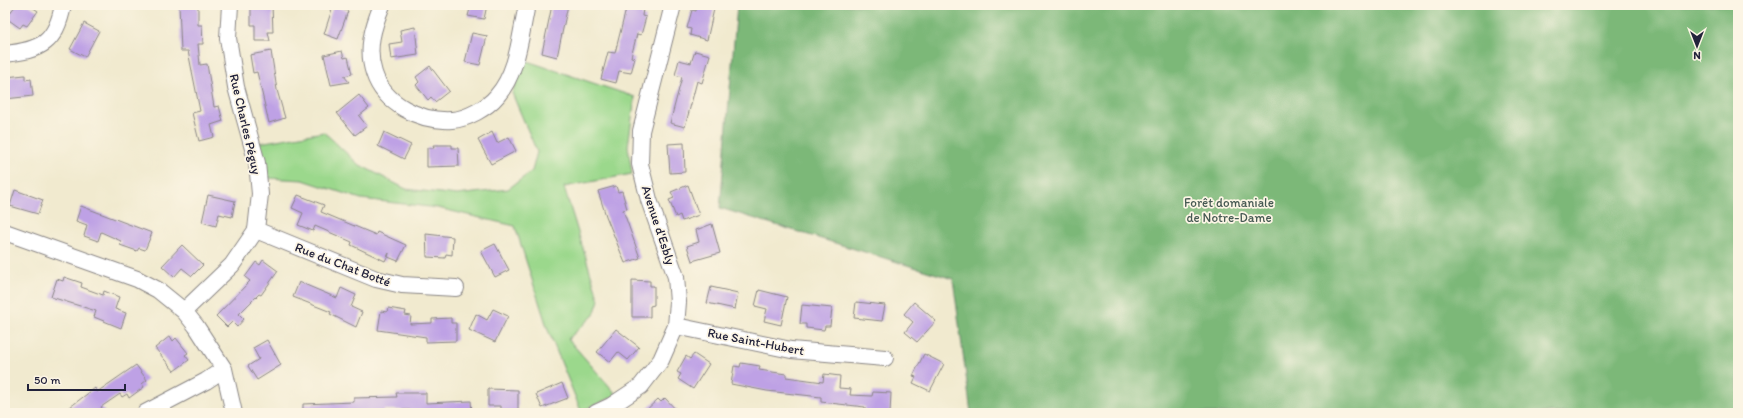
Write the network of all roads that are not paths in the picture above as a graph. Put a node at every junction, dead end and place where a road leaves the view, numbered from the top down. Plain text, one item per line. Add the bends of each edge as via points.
1 (63, 5) edge
2 (230, 5) edge
3 (382, 5) edge
4 (527, 5) edge
5 (673, 5) edge
6 (5, 54) edge
7 (256, 230) junction
8 (5, 232) edge
9 (456, 288) dead end
10 (184, 311) junction
11 (676, 326) junction
12 (885, 358) dead end
13 (224, 369) junction
14 (145, 413) edge
15 (234, 413) edge
16 (596, 413) edge

1 - 6 street via 57,29 43,45 25,52
2 - 7 street, Rue Charles Péguy via 230,52 236,87 257,163 260,194
3 - 4 street via 373,27 370,50 374,73 386,96 404,108 428,118 453,120 476,112 496,97 512,72
5 - 11 street, Avenue d'Esbly via 641,131 640,164 649,200 676,277
7 - 9 street, Rue du Chat Botté via 376,279 402,286
7 - 10 street, Rue Charles Péguy via 232,265
8 - 10 street via 137,279 158,290
10 - 13 street
11 - 12 street, Rue Saint-Hubert via 791,350
11 - 16 street, Avenue d'Esbly via 661,360 641,386
13 - 14 street
13 - 15 street

